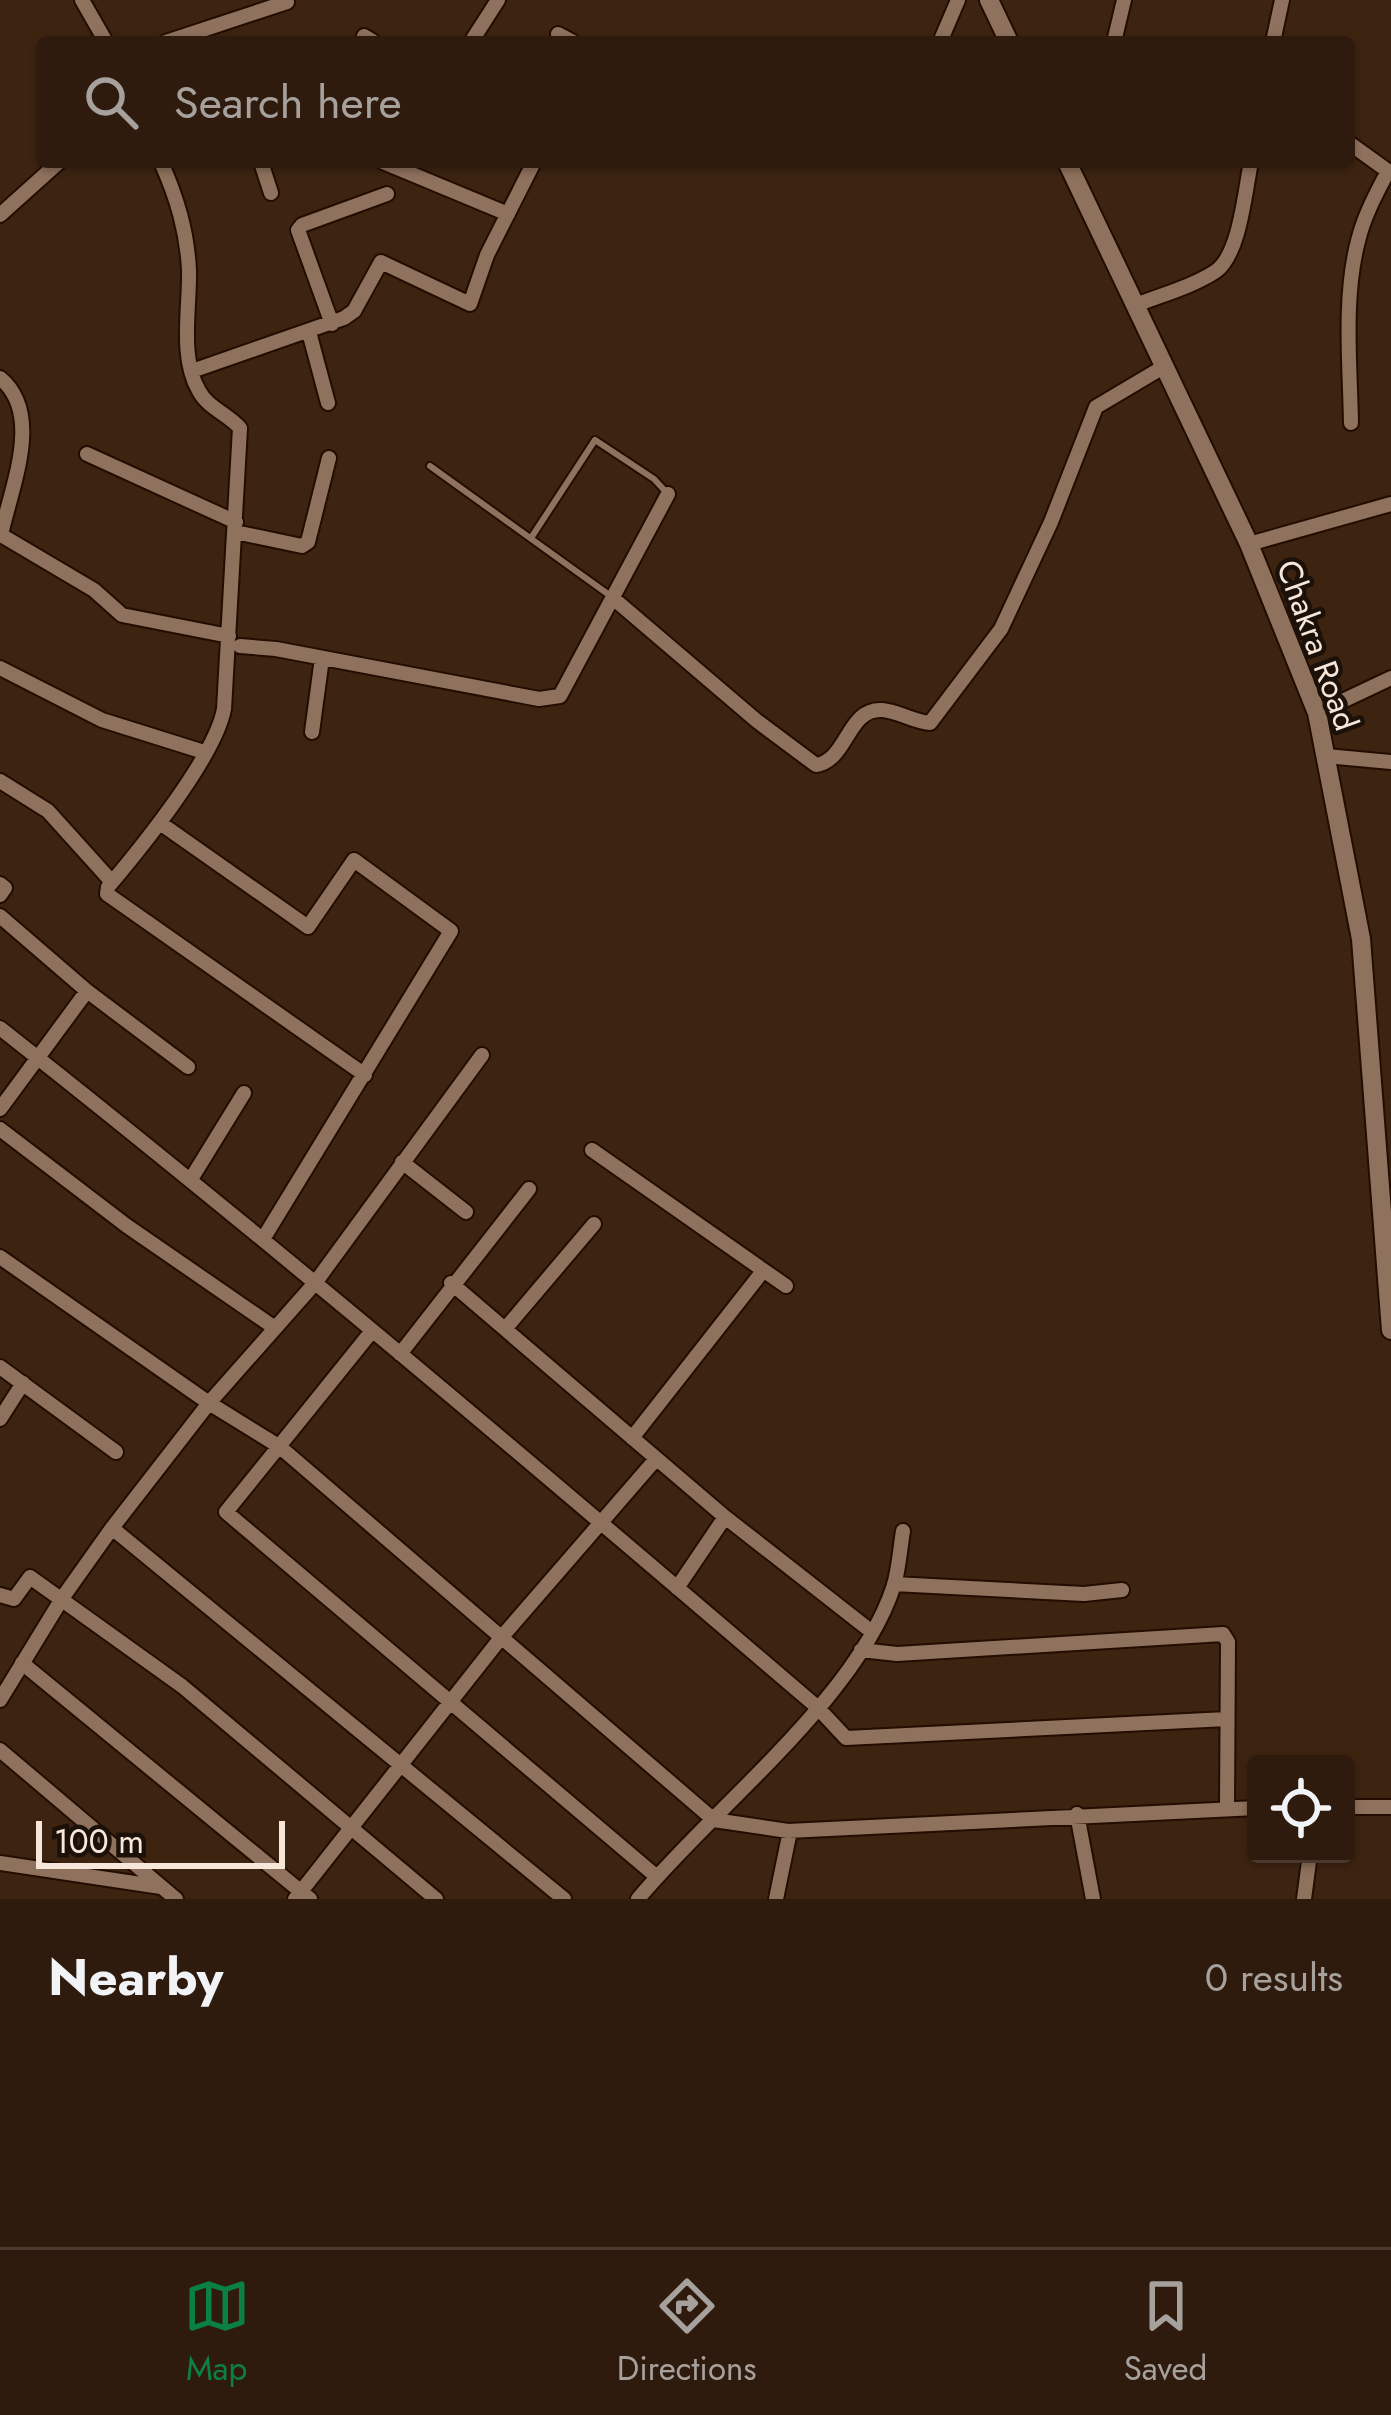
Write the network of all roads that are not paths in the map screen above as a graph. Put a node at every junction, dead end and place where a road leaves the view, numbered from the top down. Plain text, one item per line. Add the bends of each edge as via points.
1 (82, 0) edge
2 (498, 0) edge
3 (958, 0) edge
4 (989, 0) edge
5 (1124, 0) edge
6 (1282, 0) edge
7 (286, 2) edge
8 (558, 34) dead end
9 (103, 36) edge
10 (184, 36) edge
11 (475, 36) edge
12 (562, 36) edge
13 (943, 36) edge
14 (1007, 36) edge
15 (1115, 36) edge
16 (1275, 36) edge
17 (1355, 147) edge
18 (52, 168) edge
19 (164, 168) edge
20 (263, 168) edge
21 (397, 168) edge
22 (531, 168) edge
23 (1070, 168) edge
24 (1249, 168) edge
25 (271, 193) dead end
26 (387, 194) dead end
27 (508, 214) junction
28 (0, 215) edge
29 (1136, 305) junction
30 (332, 324) junction
31 (309, 332) junction
32 (1165, 366) junction
33 (192, 371) junction
34 (0, 378) edge
35 (328, 404) dead end
36 (1351, 423) dead end
37 (87, 454) dead end
38 (329, 458) dead end
39 (430, 466) dead end
40 (668, 494) joint
41 (1391, 504) edge
42 (236, 527) junction
43 (531, 538) junction
44 (1250, 544) junction
45 (614, 599) junction
46 (234, 641) junction
47 (322, 658) junction
48 (0, 668) edge
49 (1391, 678) edge
50 (1317, 712) junction
51 (312, 732) dead end
52 (204, 752) junction
53 (1326, 756) junction
54 (1391, 762) edge
55 (0, 781) edge
56 (160, 823) junction
57 (112, 881) junction
58 (0, 884) edge
59 (0, 895) edge
60 (0, 916) edge
61 (88, 991) junction
62 (0, 1028) edge
63 (482, 1054) dead end
64 (38, 1058) junction
65 (188, 1067) dead end
66 (365, 1075) junction
67 (244, 1093) dead end
68 (0, 1109) edge
69 (0, 1129) edge
70 (592, 1150) dead end
71 (402, 1162) junction
72 (191, 1179) junction
73 (529, 1189) dead end
74 (1385, 1195) edge
75 (466, 1212) dead end
76 (594, 1224) dead end
77 (262, 1239) junction
78 (0, 1257) edge
79 (764, 1271) junction
80 (315, 1283) junction
81 (451, 1283) junction
82 (786, 1286) dead end
83 (275, 1328) junction
84 (505, 1329) junction
85 (1391, 1330) edge
86 (372, 1331) junction
87 (400, 1354) junction
88 (0, 1367) edge
89 (23, 1383) junction
90 (208, 1403) junction
91 (0, 1419) edge
92 (632, 1438) junction
93 (280, 1447) junction
94 (116, 1452) dead end
95 (656, 1459) junction
96 (725, 1517) junction
97 (601, 1522) junction
98 (112, 1528) junction
99 (903, 1531) dead end
100 (894, 1583) junction
101 (677, 1588) junction
102 (1122, 1590) dead end
103 (0, 1594) edge
104 (63, 1597) junction
105 (872, 1632) junction
106 (500, 1640) junction
107 (861, 1650) junction
108 (22, 1663) junction
109 (0, 1700) edge
110 (449, 1704) junction
111 (817, 1707) junction
112 (1227, 1719) junction
113 (0, 1750) edge
114 (400, 1766) junction
115 (1355, 1807) edge
116 (1391, 1807) edge
117 (1227, 1808) junction
118 (1247, 1808) edge
119 (1077, 1814) junction
120 (714, 1820) junction
121 (352, 1827) junction
122 (790, 1831) junction
123 (0, 1863) edge
124 (1309, 1863) edge
125 (657, 1876) junction
126 (163, 1888) junction
127 (302, 1896) edge
128 (1088, 1896) edge
129 (176, 1899) edge
130 (436, 1899) edge
131 (564, 1899) edge
132 (638, 1899) edge
133 (776, 1899) edge
134 (1304, 1899) edge

1 - 9 street
2 - 11 street
3 - 13 street
4 - 14 main road
5 - 15 street
6 - 16 street
7 - 10 street
8 - 12 street
17 - 36 street via 1388,171 1356,248
18 - 28 street
19 - 33 street via 186,237
20 - 25 street
21 - 27 street
22 - 27 street
23 - 29 main road, Chakra Road
24 - 29 street via 1238,229 1218,270
26 - 30 street via 298,230
27 - 30 street via 470,304 381,262 355,311
29 - 32 main road, Chakra Road
30 - 31 street
31 - 33 street
31 - 35 street
32 - 44 main road, Chakra Road
32 - 45 street via 1096,407 1001,629 930,723 864,714 835,755 816,765
33 - 42 street via 205,400 240,428
34 - 46 street via 22,409 1,535 122,615
37 - 42 street
38 - 42 street via 308,542
39 - 43 lane
40 - 43 lane via 595,440
40 - 45 street
41 - 44 street
42 - 46 street
43 - 45 lane
44 - 50 main road, Chakra Road
45 - 47 street via 560,696 548,699
46 - 47 street
46 - 52 street via 222,720
47 - 51 street
48 - 52 street via 102,720
49 - 50 street
50 - 53 main road, Chakra Road
52 - 56 street
53 - 54 street
53 - 74 main road, Chakra Road via 1361,939
55 - 57 street via 48,811
56 - 57 street
56 - 66 street via 308,927 354,860 451,931
57 - 66 street via 107,895 118,905
58 - 59 street
60 - 61 street
61 - 64 street
61 - 65 street
62 - 64 street
63 - 71 street
64 - 68 street
64 - 72 street
66 - 77 street
67 - 72 street
69 - 83 street
70 - 79 street
71 - 75 street
71 - 80 street
72 - 77 street
73 - 81 street
74 - 85 main road, Chakra Road
76 - 84 street
77 - 80 street
78 - 90 street
79 - 82 street
79 - 92 street
80 - 83 street
80 - 86 street
81 - 84 street
81 - 87 street
83 - 90 street
84 - 92 street
86 - 87 street
86 - 93 street
87 - 97 street
88 - 89 street
89 - 91 street
89 - 94 street
90 - 93 street
90 - 98 street
92 - 95 street
93 - 106 street
93 - 110 street via 226,1512
95 - 96 street
95 - 97 street
96 - 101 street
96 - 105 street
97 - 101 street
97 - 106 street
98 - 104 street
98 - 114 street
99 - 100 street
100 - 102 street
100 - 105 street
101 - 111 street
103 - 104 street via 14,1599 30,1576
104 - 108 street
104 - 121 street
105 - 107 street
106 - 110 street
106 - 120 street
107 - 111 street
107 - 112 street via 1222,1634
108 - 109 street
108 - 127 street
110 - 114 street
110 - 125 street
111 - 112 street via 854,1740
111 - 120 street
112 - 117 street
113 - 126 street
114 - 121 street
114 - 131 street
115 - 116 street
117 - 118 street
117 - 119 street
119 - 122 street
119 - 128 street
120 - 122 street
120 - 125 street
121 - 127 street
121 - 130 street
122 - 133 street
123 - 126 street
124 - 134 street
125 - 132 street
126 - 129 street

